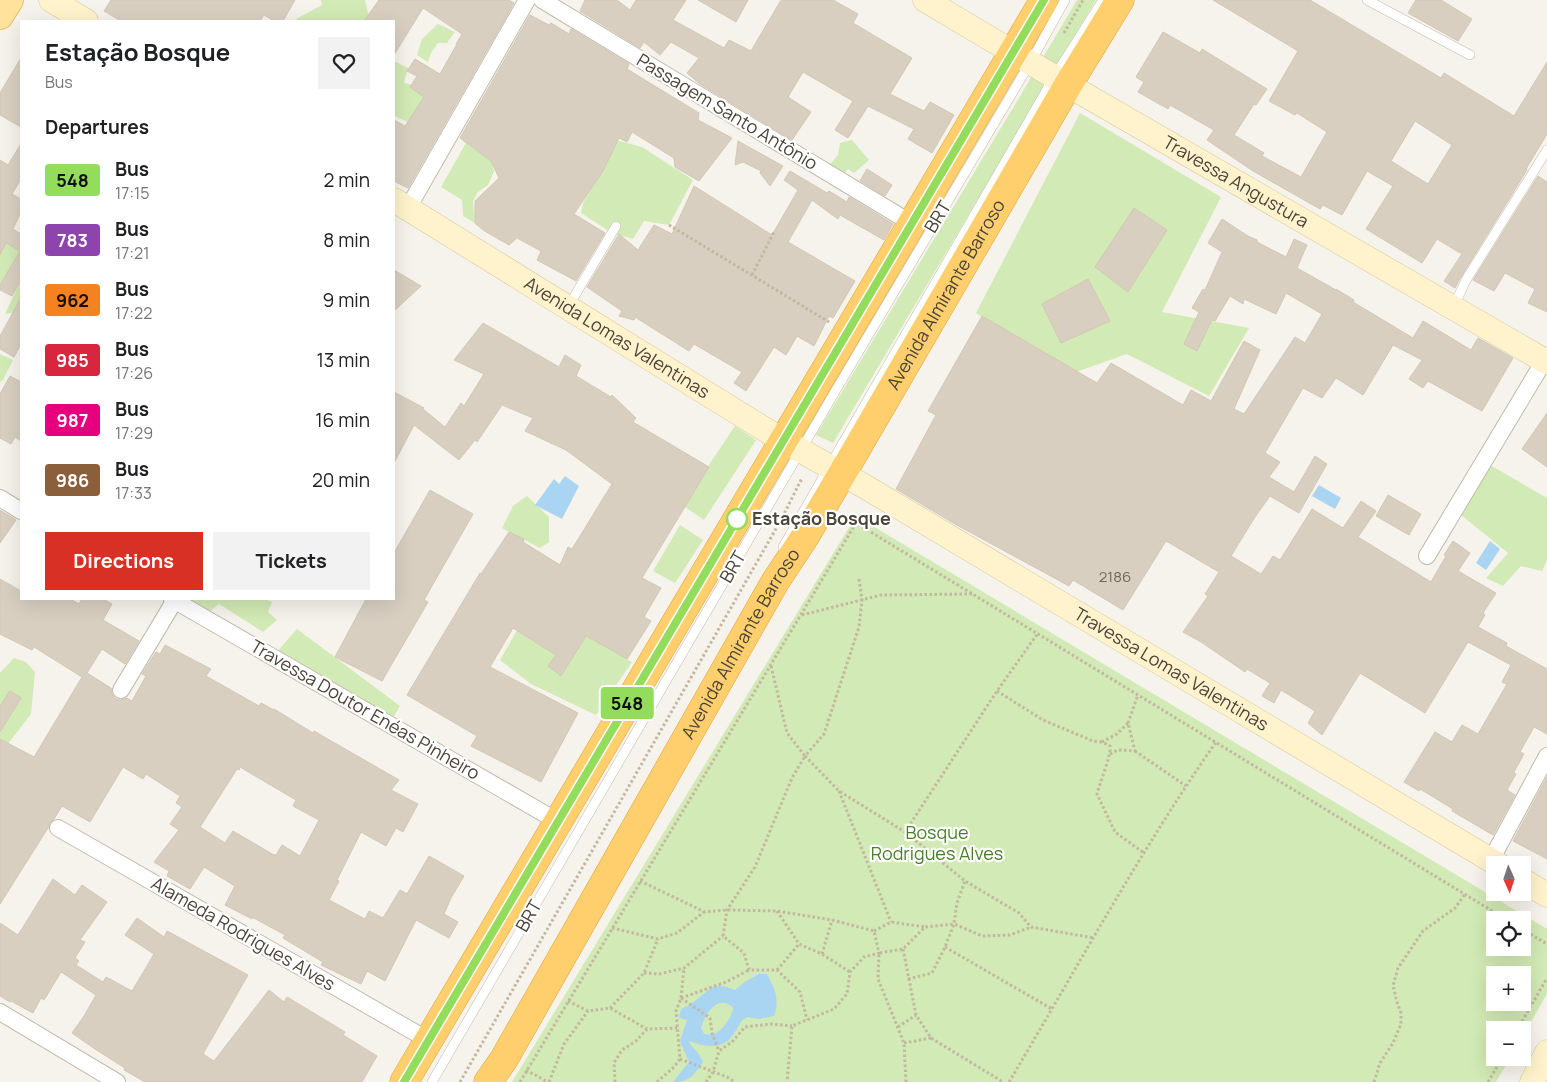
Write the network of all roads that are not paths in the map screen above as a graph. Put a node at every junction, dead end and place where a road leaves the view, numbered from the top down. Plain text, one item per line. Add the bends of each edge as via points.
1 (10, 0) edge
2 (51, 0) edge
3 (527, 0) edge
4 (542, 0) edge
5 (925, 0) edge
6 (1044, 0) edge
7 (1065, 0) edge
8 (1103, 0) edge
9 (1120, 0) edge
10 (1367, 0) edge
11 (0, 16) edge
12 (84, 20) edge
13 (1470, 55) dead end
14 (1021, 58) junction
15 (1061, 81) junction
16 (1547, 150) edge
17 (398, 205) edge
18 (911, 223) junction
19 (616, 226) dead end
20 (568, 307) junction
21 (1452, 308) junction
22 (1546, 362) edge
23 (791, 446) junction
24 (835, 470) junction
25 (0, 498) edge
26 (20, 510) edge
27 (779, 553) dead end
28 (1427, 556) dead end
29 (173, 600) edge
30 (737, 630) dead end
31 (121, 690) dead end
32 (1547, 756) edge
33 (558, 821) junction
34 (58, 828) dead end
35 (1498, 856) edge
36 (1486, 858) edge
37 (1531, 885) edge
38 (1547, 895) edge
39 (0, 1012) edge
40 (428, 1040) junction
41 (1547, 1052) edge
42 (117, 1082) edge
43 (404, 1082) edge
44 (432, 1082) edge
45 (480, 1082) edge
46 (488, 1082) edge
47 (1532, 1082) edge

1 - 11 main road
2 - 12 street
3 - 17 street
4 - 18 street, Passagem Santo Antônio
5 - 14 street, Travessa Angustura
6 - 14 highway
7 - 14 lane, BRT
8 - 15 lane
9 - 15 highway, Avenida Almirante Barroso
10 - 13 lane
14 - 15 street, Travessa Angustura
14 - 18 highway
14 - 23 lane, BRT
15 - 21 street, Travessa Angustura
15 - 24 highway, Avenida Almirante Barroso
16 - 21 lane
17 - 20 street, Avenida Lomas Valentinas
18 - 23 highway via 846,332
19 - 20 lane
20 - 23 street, Avenida Lomas Valentinas
21 - 22 street, Travessa Angustura
22 - 28 street
23 - 24 street, Avenida Lomas Valentinas
23 - 33 highway
23 - 44 lane, BRT
24 - 27 lane
24 - 36 street, Travessa Lomas Valentinas
24 - 46 highway, Avenida Almirante Barroso via 806,535 775,582
25 - 26 street
29 - 31 street
29 - 33 street, Travessa Doutor Enéas Pinheiro
30 - 45 lane via 610,861
32 - 35 street
33 - 40 highway
34 - 40 street, Alameda Rodrigues Alves
37 - 38 street
39 - 42 street
40 - 43 highway
41 - 47 street

